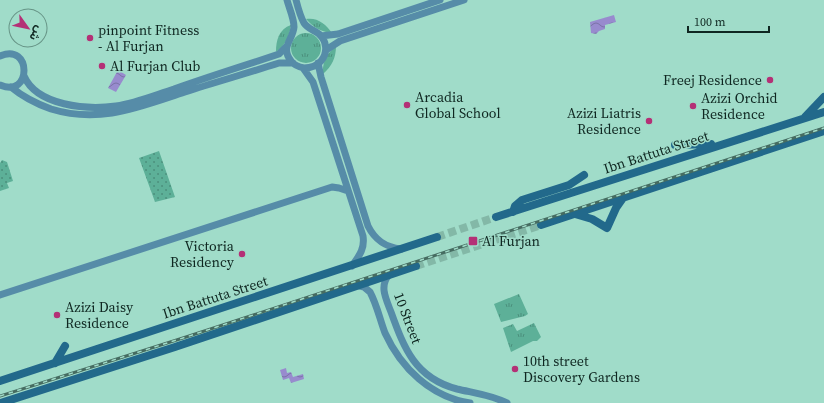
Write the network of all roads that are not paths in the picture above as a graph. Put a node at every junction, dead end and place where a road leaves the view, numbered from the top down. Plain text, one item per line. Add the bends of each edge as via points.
1 (286, 0) edge
2 (296, 0) edge
3 (440, 0) edge
4 (464, 0) edge
5 (312, 30) junction
6 (291, 36) junction
7 (321, 36) junction
8 (287, 46) junction
9 (326, 50) junction
10 (0, 56) edge
11 (293, 63) junction
12 (318, 64) junction
13 (304, 68) junction
14 (24, 76) junction
15 (0, 86) edge
16 (11, 87) junction
17 (824, 97) edge
18 (824, 112) edge
19 (801, 119) junction
20 (824, 131) edge
21 (720, 144) junction
22 (675, 145) dead end
23 (584, 175) dead end
24 (348, 191) junction
25 (623, 198) junction
26 (513, 212) junction
27 (573, 214) junction
28 (496, 217) tunnel mouth
29 (541, 225) tunnel mouth
30 (437, 237) tunnel mouth
31 (401, 250) junction
32 (352, 266) junction
33 (416, 266) tunnel mouth
34 (389, 275) junction
35 (356, 285) junction
36 (0, 295) edge
37 (65, 346) dead end
38 (408, 354) junction
39 (398, 357) junction
40 (55, 363) junction
41 (0, 381) edge
42 (1, 403) edge
43 (470, 403) edge
44 (507, 403) edge

1 - 6 street via 294,25
2 - 5 street via 302,19
3 - 7 street via 338,34
4 - 9 street via 340,41
5 - 6 street via 301,30
5 - 7 street
6 - 8 street
7 - 9 street
8 - 11 street via 288,55
8 - 14 street via 279,54 130,102 104,107 76,106 50,99 33,90
9 - 12 street
10 - 14 street via 11,54 19,58 24,66
11 - 13 street
11 - 16 street via 279,63 132,110 111,114 89,115 59,111 31,100
12 - 13 street
12 - 31 street via 368,226 381,242
13 - 24 street via 313,82
14 - 16 street via 19,83
15 - 16 street
17 - 19 main road
18 - 19 main road, Ibn Battuta Street
19 - 21 main road, Ibn Battuta Street
20 - 25 main road
21 - 22 main road
21 - 26 main road, Ibn Battuta Street
23 - 26 main road via 569,185 522,200
24 - 32 street via 364,241 362,252
24 - 36 street via 332,187
25 - 27 main road
25 - 27 main road via 607,228 592,219
26 - 28 main road, Ibn Battuta Street
27 - 29 main road
30 - 31 main road, Ibn Battuta Street
31 - 32 main road, Ibn Battuta Street
32 - 40 main road, Ibn Battuta Street
33 - 34 main road
34 - 35 main road
34 - 38 street, 10 Street via 385,281 384,292 398,335
35 - 39 street, 10 Street via 367,290 372,296 384,331
35 - 42 main road
37 - 40 main road
38 - 39 street
38 - 44 street, 10 Street via 422,370 442,384 491,396
39 - 43 street, 10 Street via 427,386 451,398
40 - 41 main road, Ibn Battuta Street

